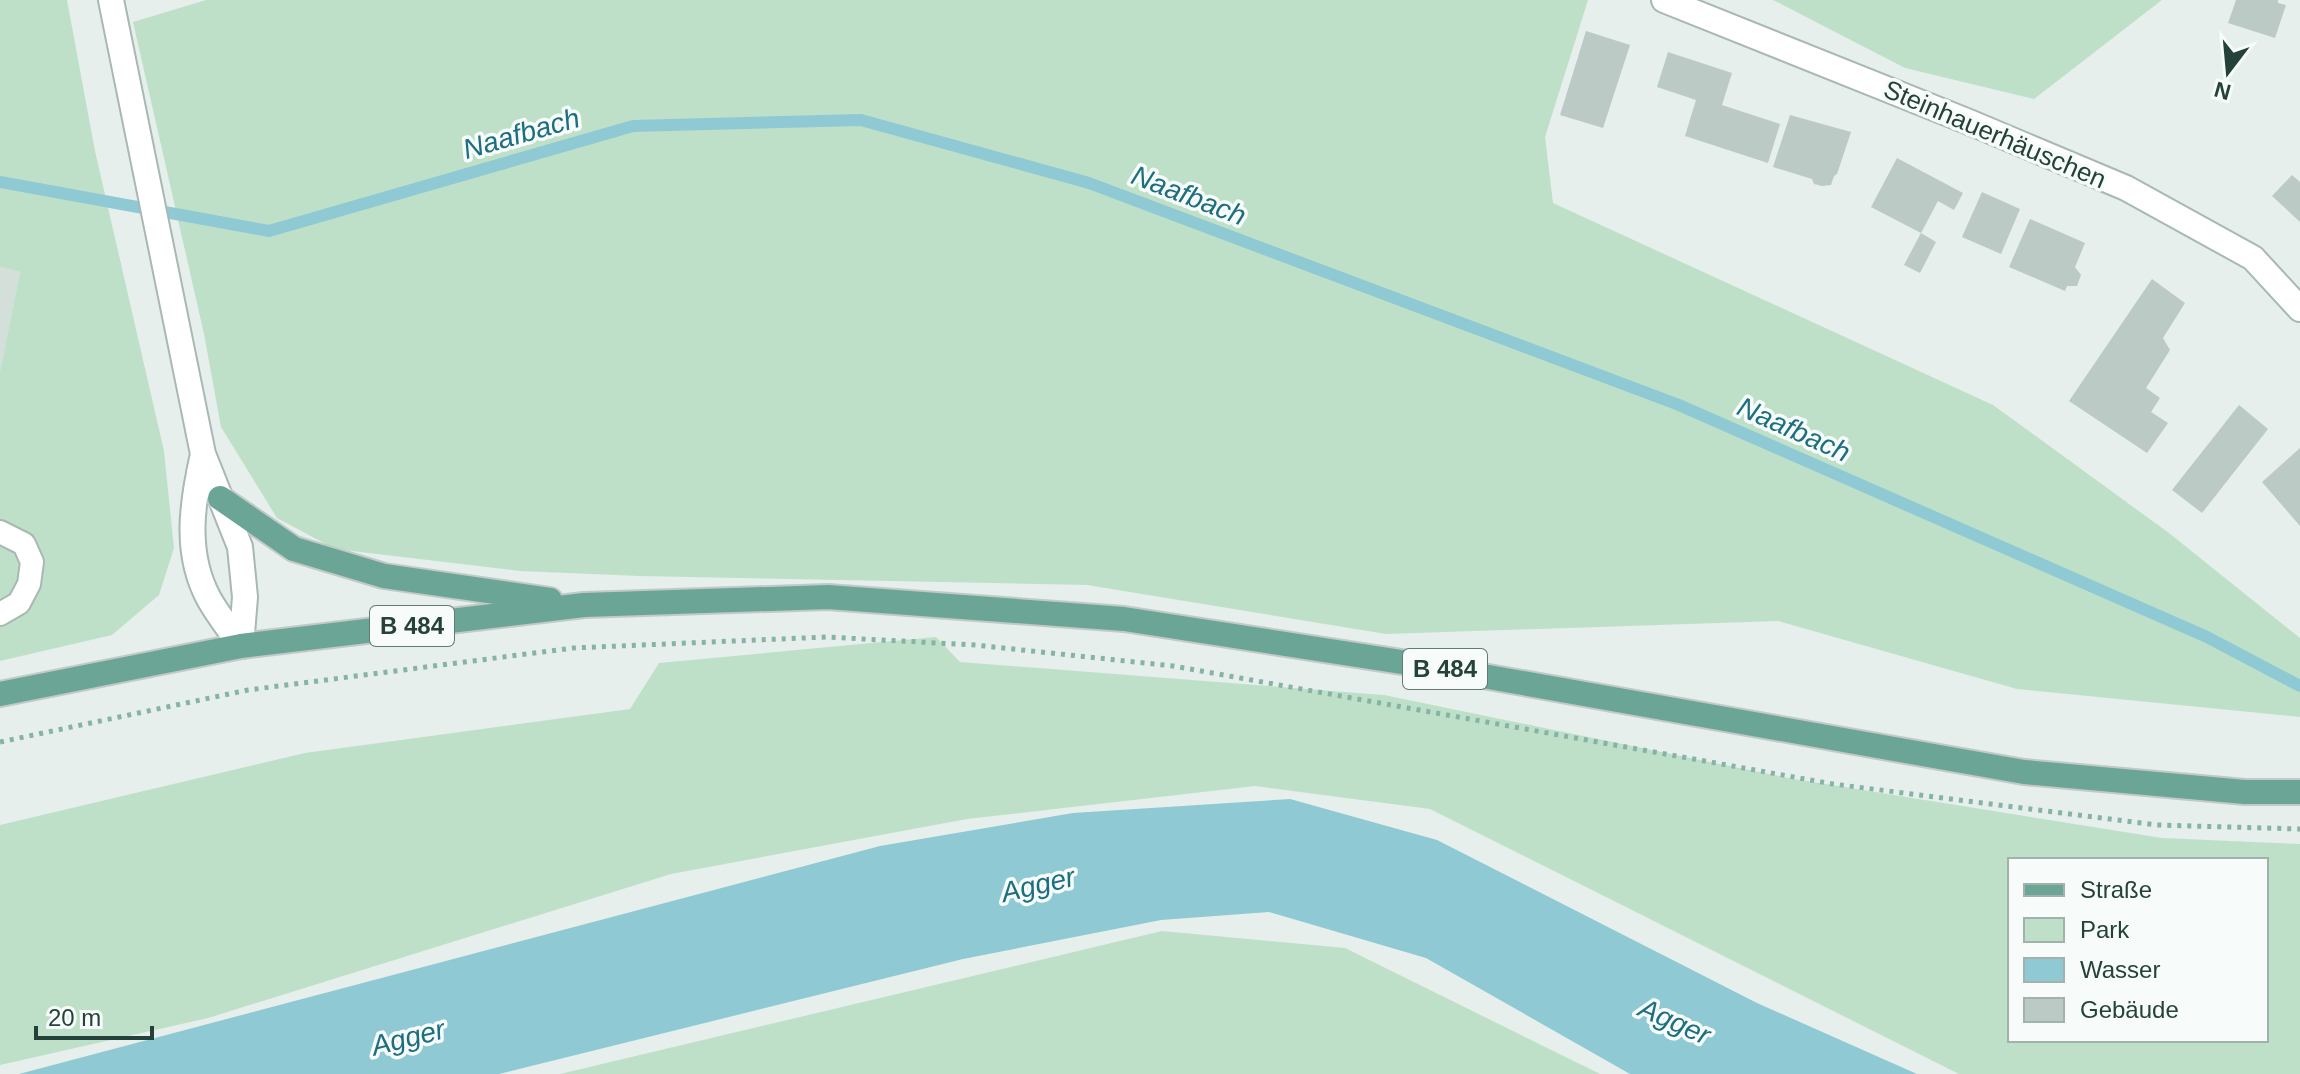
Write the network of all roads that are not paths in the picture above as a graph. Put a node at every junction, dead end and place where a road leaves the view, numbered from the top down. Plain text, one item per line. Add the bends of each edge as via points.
1 (111, 0) edge
2 (1664, 0) edge
3 (2300, 309) edge
4 (203, 454) junction
5 (220, 498) junction
6 (0, 532) edge
7 (584, 605) junction
8 (0, 614) edge
9 (241, 646) junction
10 (0, 694) edge
11 (2300, 792) edge

1 - 4 street
2 - 3 street, Steinhauerhäuschen via 2126,188 2253,258
4 - 5 street
4 - 9 street via 191,544 208,598
5 - 7 main road via 294,549 384,576
5 - 9 street via 240,547 245,597
6 - 8 lane via 24,544 32,562 19,603
7 - 9 main road, B 484
7 - 11 main road, B 484 via 828,597 1124,619 1436,667 2024,772
9 - 10 main road, B 484

